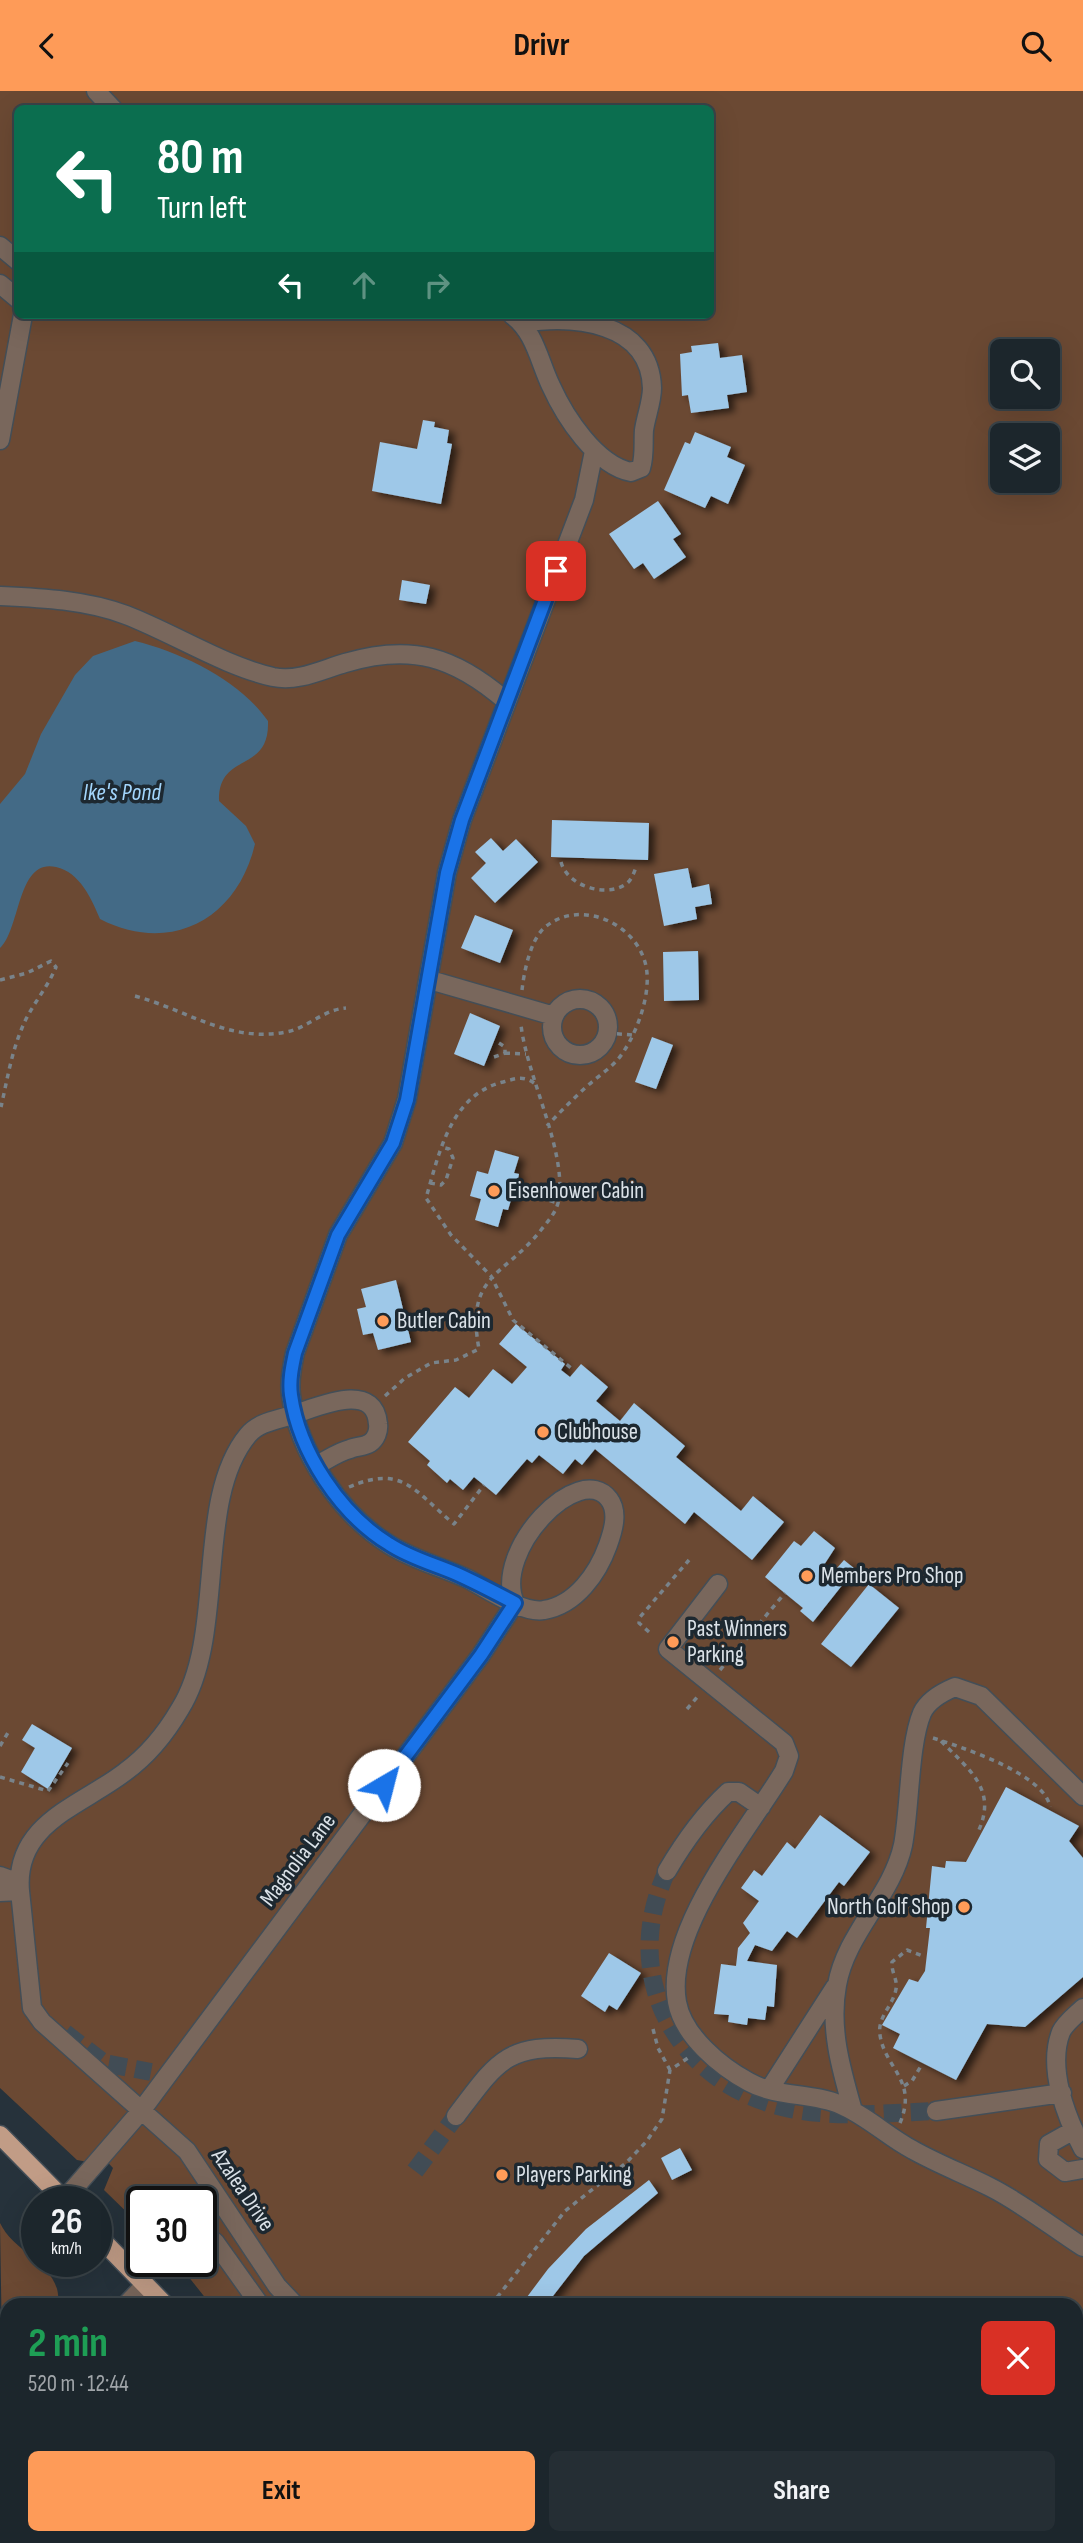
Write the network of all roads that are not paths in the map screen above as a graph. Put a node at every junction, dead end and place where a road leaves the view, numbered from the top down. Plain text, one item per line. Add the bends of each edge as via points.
1 (96, 91) edge
2 (109, 105) edge
3 (0, 246) edge
4 (14, 258) edge
5 (0, 284) edge
6 (14, 296) edge
7 (22, 319) edge
8 (517, 319) edge
9 (0, 440) edge
10 (594, 450) junction
11 (0, 596) edge
12 (506, 701) junction
13 (430, 981) junction
14 (554, 1016) junction
15 (294, 1415) junction
16 (317, 1465) junction
17 (718, 1584) dead end
18 (515, 1603) junction
19 (1083, 1796) edge
20 (761, 1807) junction
21 (667, 1871) tunnel mouth
22 (0, 1876) edge
23 (19, 1887) junction
24 (0, 1892) edge
25 (837, 1984) junction
26 (1083, 2008) edge
27 (578, 2049) dead end
28 (769, 2090) junction
29 (1062, 2094) junction
30 (141, 2111) junction
31 (853, 2111) junction
32 (936, 2111) tunnel mouth
33 (456, 2116) tunnel mouth
34 (1074, 2130) junction
35 (0, 2135) edge
36 (1083, 2149) edge
37 (1083, 2169) edge
38 (50, 2186) edge
39 (78, 2186) edge
40 (217, 2245) tunnel mouth
41 (1083, 2247) edge
42 (112, 2251) edge
43 (145, 2285) junction
44 (133, 2298) edge
45 (157, 2298) edge
46 (255, 2298) edge
47 (288, 2298) edge

1 - 2 street
3 - 4 street
5 - 6 street
7 - 9 street
8 - 10 street via 552,389
8 - 10 street via 587,322 637,344 652,390 641,468 631,472 619,469
10 - 12 street via 584,500
11 - 12 street via 58,599 123,614 272,676 304,677 383,655 428,657 477,676
12 - 13 street via 447,873
13 - 14 street
13 - 15 street via 407,1100 393,1143 338,1235 295,1353 290,1392
14 - 14 street via 566,1002 584,999 605,1015 607,1033 598,1048 581,1055 571,1053 557,1043
15 - 16 street
15 - 16 street, Azalea Drive via 350,1399 370,1404 376,1413 379,1429 370,1442
15 - 23 street, Azalea Drive via 254,1429 226,1481 192,1689 156,1743 125,1772 42,1825 25,1852
16 - 18 street via 335,1493 372,1533
17 - 20 street via 668,1649 788,1748 784,1771
18 - 18 street via 511,1570 533,1525 554,1506 582,1491 606,1495 613,1505 612,1530 588,1582 550,1609 534,1611
18 - 30 street, Magnolia Lane
19 - 25 street via 981,1696 955,1687 943,1693 922,1714 900,1857 855,1939
20 - 21 street via 739,1792 728,1792 703,1817
20 - 28 street via 709,1885 676,1976 680,2015 705,2047 739,2076
22 - 23 street
23 - 24 street
23 - 30 street, Azalea Drive via 32,2008
25 - 28 street
25 - 31 street via 835,2038
26 - 29 street via 1062,2029 1059,2040 1057,2070
27 - 33 street via 520,2050 494,2067
28 - 31 street via 825,2100
29 - 32 street
29 - 34 street
30 - 39 street, Magnolia Lane
30 - 47 street, Azalea Drive via 187,2151
31 - 41 street via 919,2154 990,2187
34 - 36 street
34 - 37 street via 1049,2144 1048,2159 1065,2172
35 - 38 main road
40 - 46 street
42 - 43 main road
43 - 44 street
43 - 45 main road

